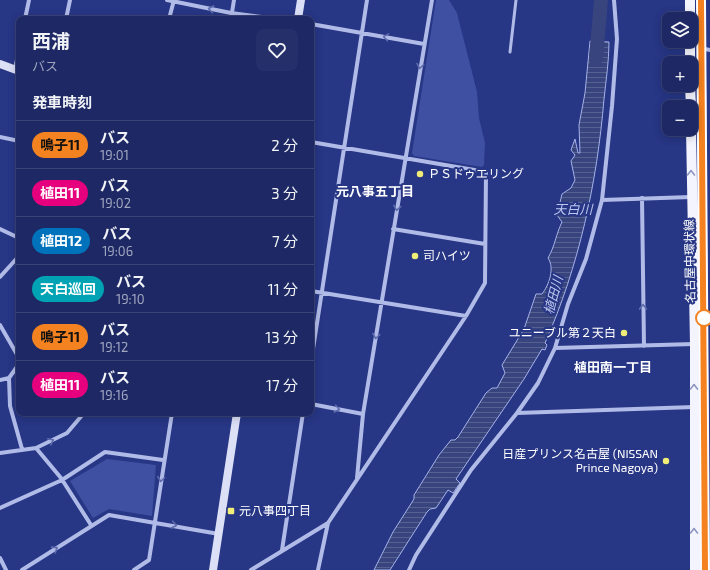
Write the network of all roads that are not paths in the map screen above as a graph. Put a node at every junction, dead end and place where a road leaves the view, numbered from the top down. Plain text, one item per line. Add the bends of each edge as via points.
1 (29, 0) edge
2 (70, 0) edge
3 (167, 0) edge
4 (234, 0) edge
5 (301, 0) edge
6 (367, 0) edge
7 (432, 0) edge
8 (516, 0) edge
9 (614, 0) edge
10 (690, 0) edge
11 (701, 0) edge
12 (174, 1) edge
13 (690, 12) edge
14 (232, 13) junction
15 (26, 16) edge
16 (67, 16) edge
17 (170, 16) edge
18 (232, 16) edge
19 (254, 16) edge
20 (298, 16) edge
21 (314, 25) edge
22 (362, 33) junction
23 (424, 44) junction
24 (705, 49) edge
25 (510, 52) dead end
26 (0, 64) edge
27 (16, 70) edge
28 (691, 136) edge
29 (0, 137) edge
30 (16, 140) edge
31 (314, 143) edge
32 (344, 148) junction
33 (406, 160) junction
34 (691, 197) junction
35 (642, 198) junction
36 (602, 200) junction
37 (0, 229) edge
38 (393, 229) junction
39 (16, 237) edge
40 (485, 244) junction
41 (16, 259) edge
42 (0, 277) edge
43 (314, 292) edge
44 (322, 293) junction
45 (382, 302) junction
46 (466, 316) junction
47 (0, 325) edge
48 (707, 335) edge
49 (314, 343) edge
50 (695, 344) junction
51 (644, 346) junction
52 (555, 348) junction
53 (16, 353) edge
54 (16, 368) edge
55 (9, 378) junction
56 (0, 380) edge
57 (314, 405) edge
58 (702, 406) edge
59 (517, 413) junction
60 (364, 414) junction
61 (81, 416) edge
62 (171, 416) edge
63 (237, 416) edge
64 (303, 416) edge
65 (36, 448) junction
66 (22, 449) junction
67 (0, 453) edge
68 (164, 460) junction
69 (357, 479) junction
70 (62, 480) junction
71 (0, 508) edge
72 (155, 522) junction
73 (328, 523) junction
74 (91, 525) junction
75 (219, 534) junction
76 (282, 550) junction
77 (0, 558) edge
78 (6, 570) edge
79 (22, 570) edge
80 (134, 570) edge
81 (213, 570) edge
82 (251, 570) edge
83 (318, 570) edge
84 (409, 570) edge
85 (695, 570) edge
86 (705, 570) edge

1 - 15 street
2 - 16 street
3 - 12 street
4 - 14 street
5 - 20 street
6 - 22 street
7 - 23 street
8 - 25 lane
9 - 36 street via 617,39
10 - 13 main road
11 - 24 main road, 名古屋中環状線
14 -> 12 street
12 - 17 street
14 - 18 street
14 - 19 street
21 - 22 street
23 -> 22 street
22 - 32 street
23 -> 33 street
24 - 48 main road, 名古屋中環状線
26 - 27 street
34 -> 28 main road, 名古屋中環状線
29 - 30 street
31 - 32 street
32 - 33 street
32 - 44 street
33 -> 38 street
33 - 40 street via 486,172
34 - 35 street
34 - 50 main road, 名古屋中環状線
35 - 36 street
51 -> 35 street
36 - 52 street via 586,259 568,304
37 - 39 street
38 - 40 street
38 - 45 street
40 - 46 street via 485,283
41 - 42 street
43 - 44 street
44 - 45 street
44 - 49 street
45 - 46 street
45 -> 60 street
46 - 69 street
47 - 53 street
48 - 58 main road, 名古屋中環状線
50 - 51 street
58 -> 50 main road, 名古屋中環状線
51 - 52 street
52 - 59 street via 538,383
54 - 55 street
55 - 56 street
55 - 66 street via 10,406
57 -> 60 street
58 - 59 street
85 -> 58 main road, 名古屋中環状線
58 - 86 main road, 名古屋中環状線
59 - 84 street via 471,470 420,548
60 - 69 street
65 -> 61 street via 67,432
62 - 68 street
63 - 75 street
64 - 76 street
65 - 66 street
65 - 70 street
66 - 67 street
68 - 70 street via 105,452
68 -> 72 street
69 - 73 street
70 - 71 street
70 - 74 street
72 - 74 street via 109,515
72 -> 75 street
72 - 80 street via 149,560
73 - 76 street
73 - 83 street
79 -> 74 street
75 - 81 street
76 - 82 street
77 - 78 street

